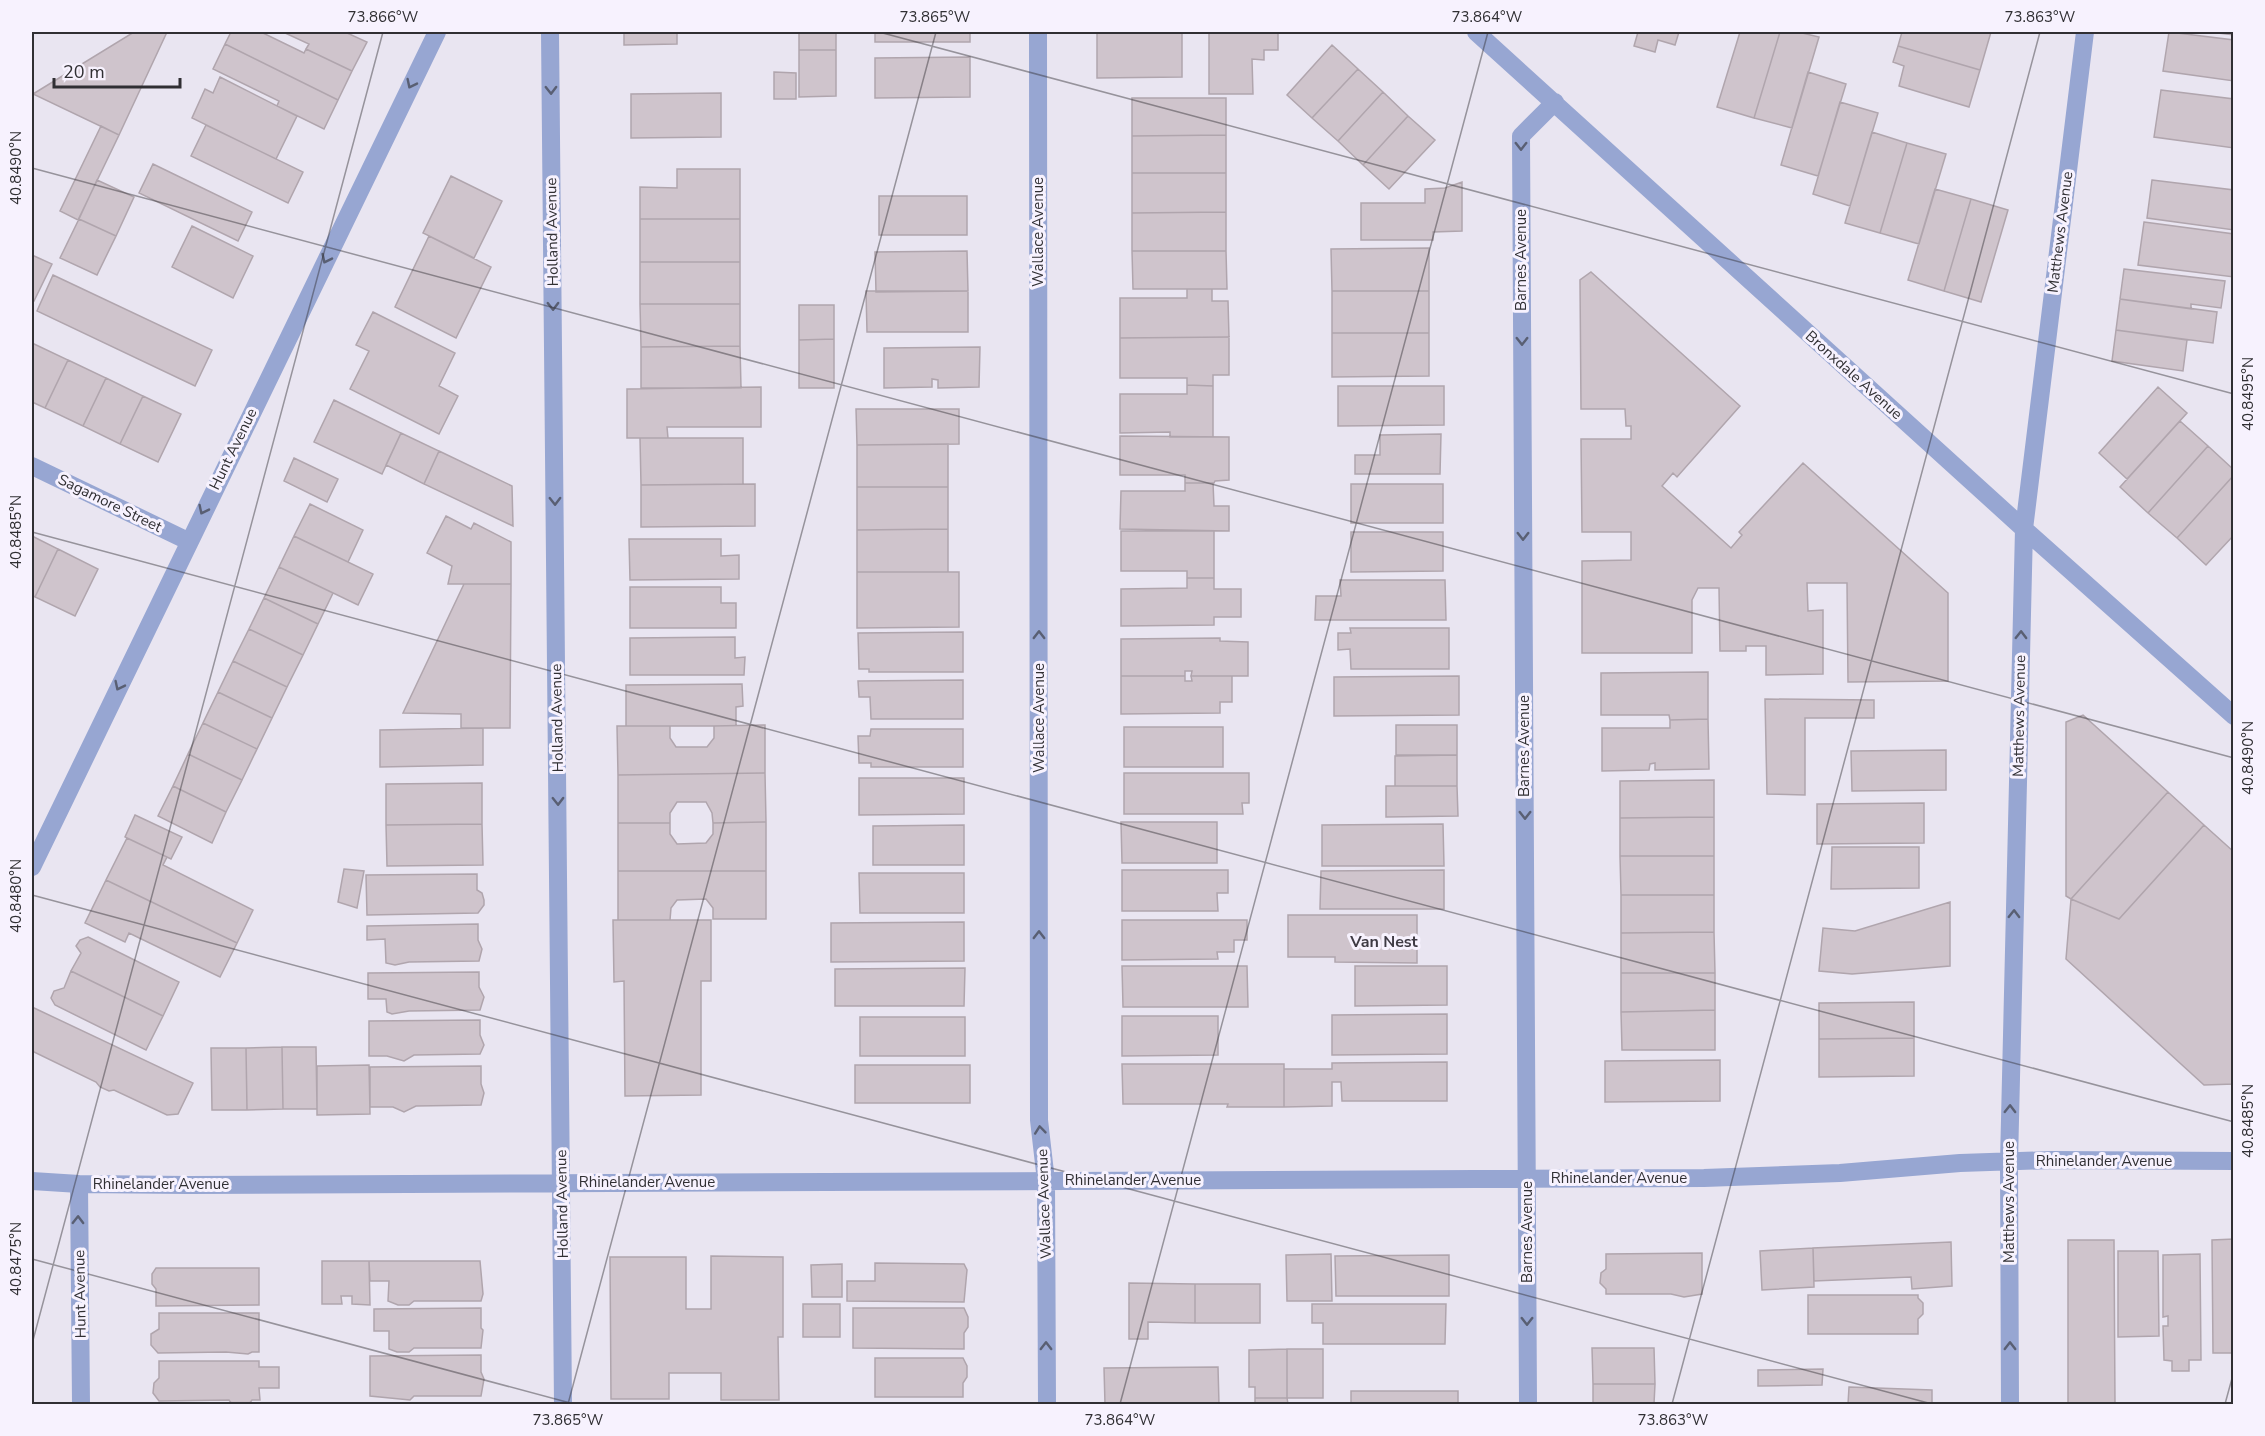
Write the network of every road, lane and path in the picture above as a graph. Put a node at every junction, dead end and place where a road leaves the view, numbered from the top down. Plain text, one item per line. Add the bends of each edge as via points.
1 (437, 32) edge
2 (550, 32) edge
3 (1038, 32) edge
4 (1476, 32) edge
5 (2085, 32) edge
6 (1555, 102) junction
7 (32, 466) edge
8 (2024, 529) junction
9 (188, 541) junction
10 (2234, 716) edge
11 (32, 867) edge
12 (2234, 1161) edge
13 (2008, 1162) junction
14 (1527, 1178) junction
15 (32, 1181) edge
16 (1046, 1181) junction
17 (562, 1182) junction
18 (79, 1184) junction
19 (81, 1404) edge
20 (563, 1404) edge
21 (1047, 1404) edge
22 (1528, 1404) edge
23 (2010, 1404) edge

1 -> 9 street, Hunt Avenue
2 -> 17 street, Holland Avenue
16 -> 3 street, Wallace Avenue via 1039,1120
4 - 6 street, Bronxdale Avenue
5 - 8 street, Matthews Avenue
6 - 8 street, Bronxdale Avenue
6 -> 14 street, Barnes Avenue via 1521,136
7 - 9 street, Sagamore Street
8 - 10 street, Bronxdale Avenue
13 -> 8 street, Matthews Avenue
9 -> 11 street, Hunt Avenue
12 - 13 street, Rhinelander Avenue
13 - 14 street, Rhinelander Avenue via 1766,1177
23 -> 13 street, Matthews Avenue
14 - 16 street, Rhinelander Avenue
14 -> 22 street, Barnes Avenue
15 - 18 street, Rhinelander Avenue
16 - 17 street, Rhinelander Avenue
21 -> 16 street, Wallace Avenue
17 - 18 street, Rhinelander Avenue
17 - 20 street, Holland Avenue
19 -> 18 street, Hunt Avenue

